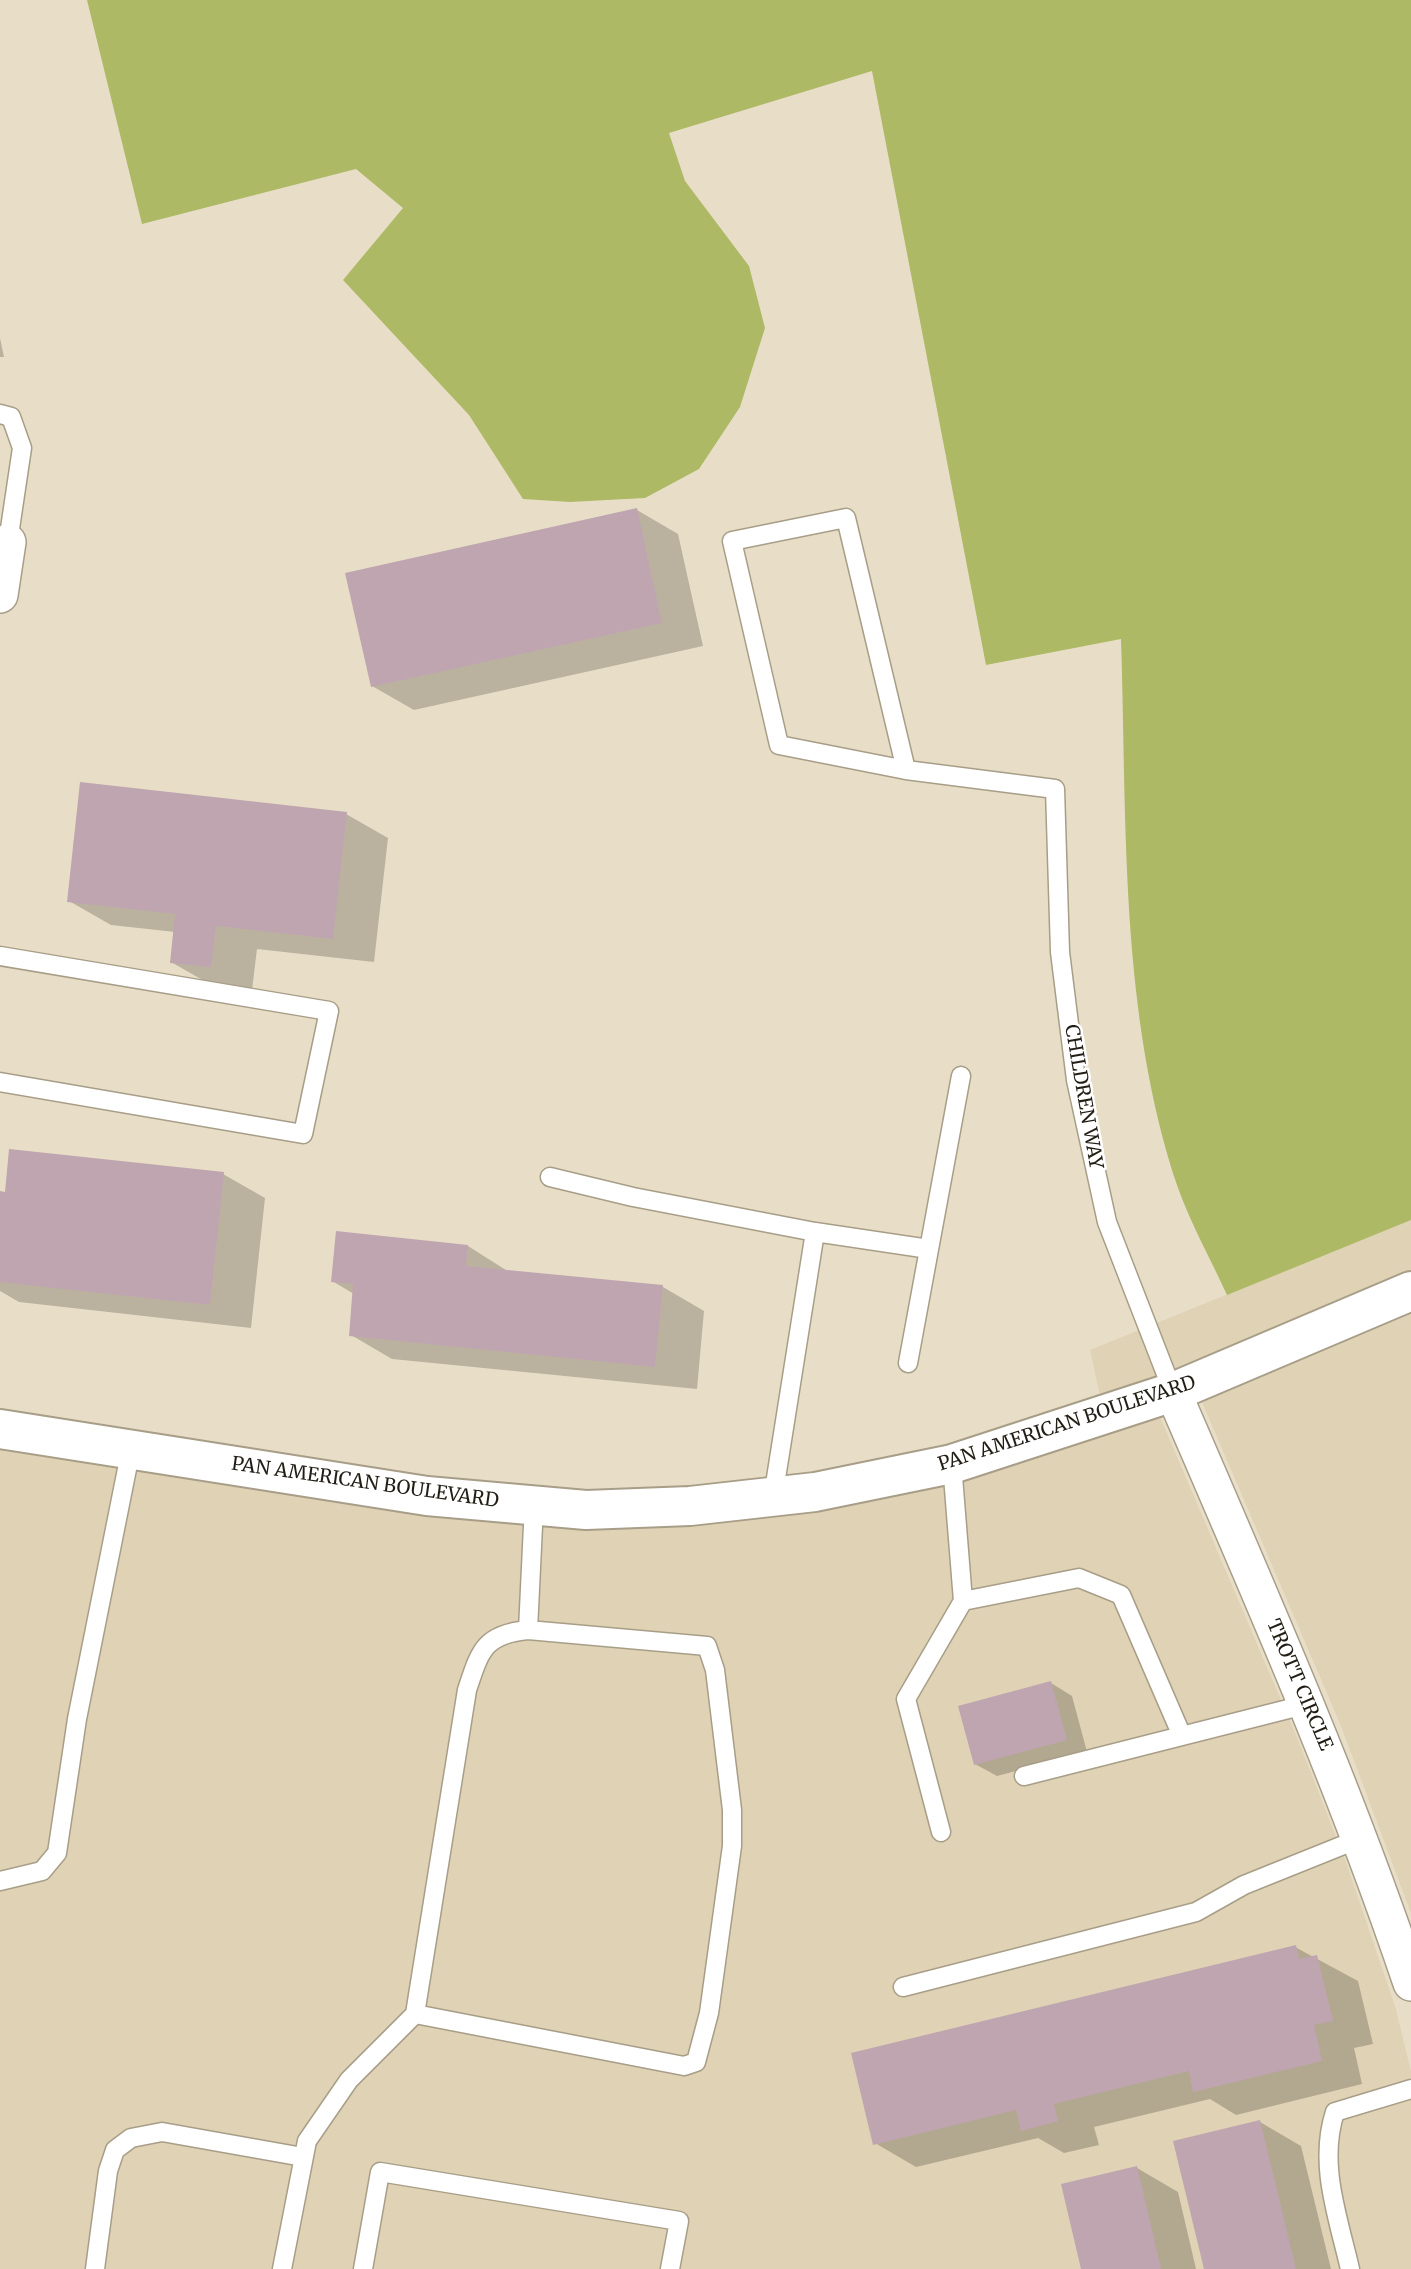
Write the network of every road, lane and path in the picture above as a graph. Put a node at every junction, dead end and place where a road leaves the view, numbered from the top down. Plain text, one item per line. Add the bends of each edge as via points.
1 (0, 414) edge
2 (4, 543) edge
3 (0, 595) edge
4 (906, 770) junction
5 (0, 956) edge
6 (961, 1076) dead end
7 (0, 1082) edge
8 (550, 1177) dead end
9 (816, 1232) junction
10 (929, 1249) junction
11 (1411, 1291) edge
12 (908, 1363) dead end
13 (1173, 1392) junction
14 (0, 1429) edge
15 (131, 1449) junction
16 (952, 1464) junction
17 (773, 1497) junction
18 (534, 1506) junction
19 (963, 1601) junction
20 (528, 1630) junction
21 (1308, 1704) junction
22 (1182, 1736) junction
23 (1024, 1776) dead end
24 (941, 1832) dead end
25 (1361, 1839) junction
26 (0, 1881) edge
27 (1411, 1983) edge
28 (903, 1987) dead end
29 (415, 2014) junction
30 (1411, 2089) edge
31 (303, 2157) junction
32 (95, 2269) edge
33 (282, 2269) edge
34 (363, 2269) edge
35 (670, 2269) edge
36 (1350, 2269) edge

1 - 2 lane via 11,417 22,448
2 - 3 street
4 - 4 lane via 846,518 732,541 779,746
4 - 13 lane, CHILDREN WAY via 1055,789 1060,952 1076,1080 1107,1222
5 - 7 lane via 329,1011 303,1134
6 - 10 lane
8 - 9 lane
9 - 10 lane
9 - 17 lane
10 - 12 lane
11 - 13 street, PAN AMERICAN BOULEVARD
13 - 16 street, PAN AMERICAN BOULEVARD
13 - 21 street, TROTT CIRCLE
14 - 15 street, PAN AMERICAN BOULEVARD
15 - 18 street, PAN AMERICAN BOULEVARD via 427,1496
15 - 26 lane via 77,1719 57,1853 43,1871
16 - 17 street, PAN AMERICAN BOULEVARD
16 - 19 lane
17 - 18 street, PAN AMERICAN BOULEVARD via 586,1510
18 - 20 lane
19 - 22 lane via 1079,1578 1121,1595
19 - 24 lane via 906,1699
20 - 29 lane via 504,1632 494,1638 479,1654 467,1690
20 - 29 lane via 707,1646 715,1670 732,1822 709,2013 696,2062 684,2066
21 - 22 lane
21 - 25 street, TROTT CIRCLE
22 - 23 lane
25 - 27 street, TROTT CIRCLE
25 - 28 lane via 1244,1885 1196,1912
29 - 31 lane via 349,2080 307,2141
30 - 36 lane via 1335,2112 1328,2133 1328,2180
31 - 32 lane via 162,2132 131,2138 115,2150 108,2171
31 - 33 lane
34 - 35 lane via 380,2172 679,2221

